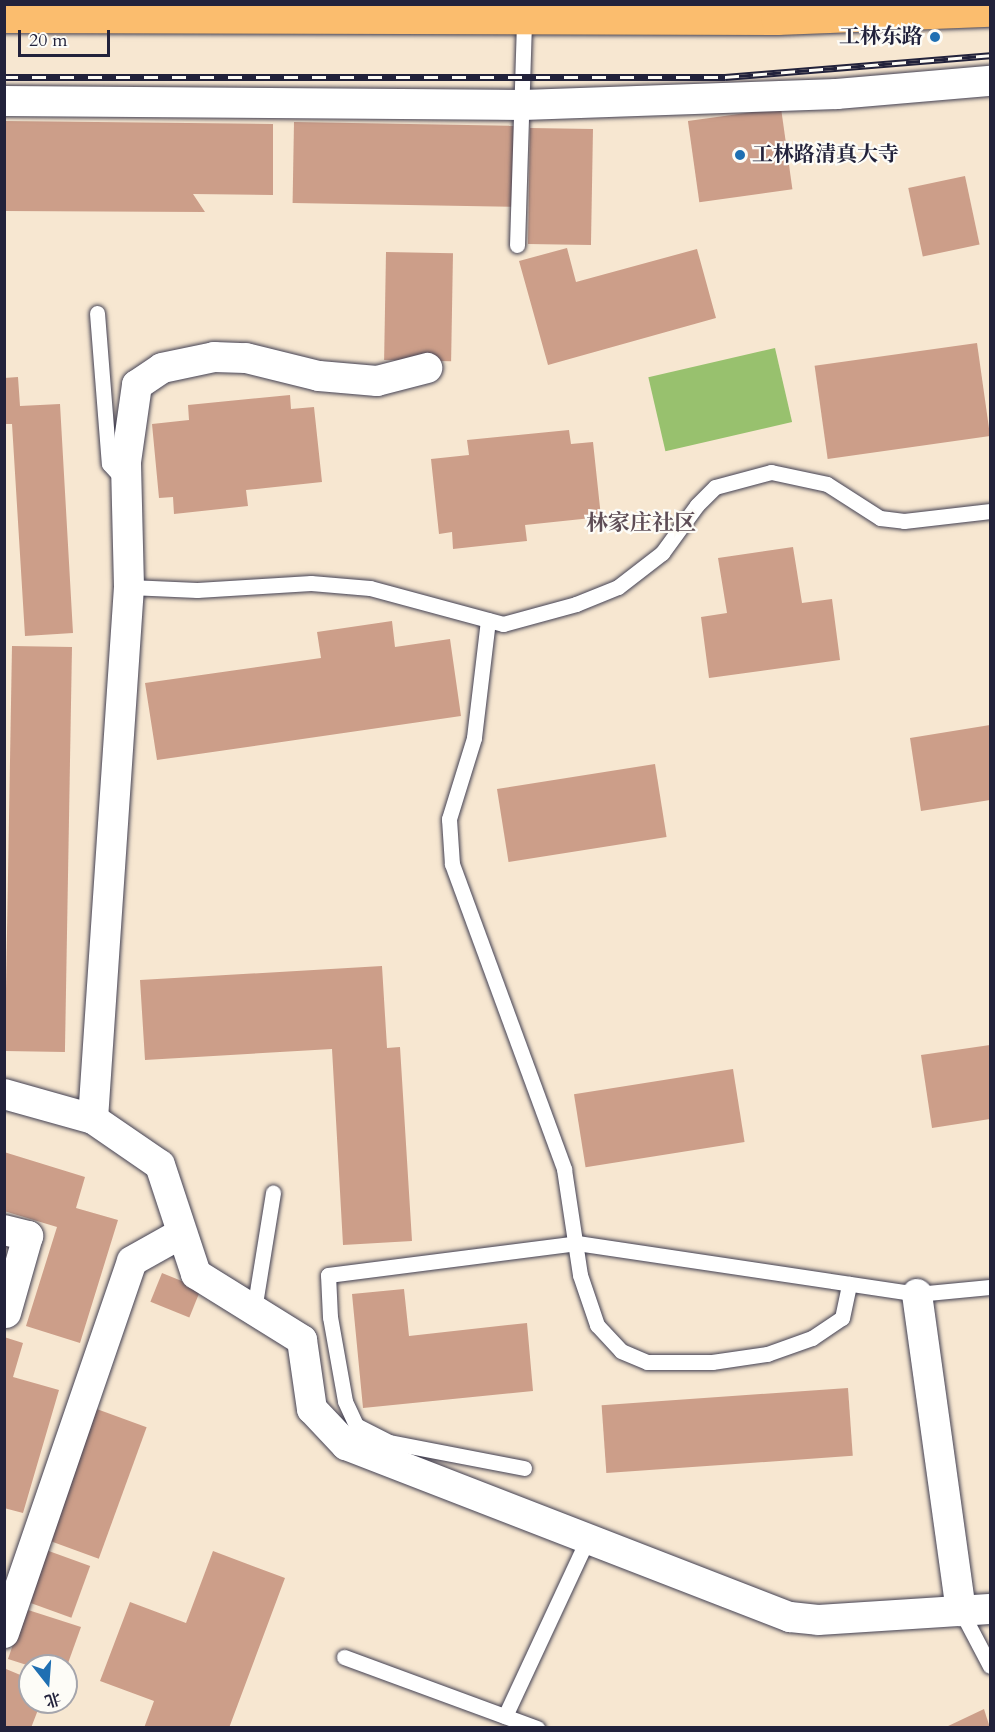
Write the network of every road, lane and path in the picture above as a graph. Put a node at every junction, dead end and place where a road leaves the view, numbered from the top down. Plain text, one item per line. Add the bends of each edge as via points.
1 (989, 8) edge
2 (4, 16) edge
3 (525, 18) junction
4 (990, 81) edge
5 (4, 101) edge
6 (524, 105) junction
7 (517, 245) dead end
8 (97, 313) dead end
9 (427, 368) dead end
10 (126, 482) junction
11 (990, 511) edge
12 (129, 587) junction
13 (488, 620) junction
14 (4, 1094) edge
15 (93, 1119) junction
16 (273, 1193) dead end
17 (4, 1230) edge
18 (182, 1233) junction
19 (577, 1243) junction
20 (849, 1284) junction
21 (990, 1287) edge
22 (917, 1294) junction
23 (254, 1310) junction
24 (6, 1313) edge
25 (524, 1468) dead end
26 (587, 1540) junction
27 (990, 1609) edge
28 (961, 1611) junction
29 (4, 1633) edge
30 (344, 1657) dead end
31 (990, 1666) edge
32 (505, 1716) junction
33 (537, 1728) edge

1 - 3 highway via 777,18
2 - 3 highway
3 - 6 lane
4 - 6 street via 837,94
5 - 6 street
6 - 7 lane
8 - 10 lane via 109,464
9 - 10 street via 377,381 319,376 246,358 214,357 162,368 137,385
10 - 12 street
11 - 13 lane via 904,521 880,518 826,484 771,472 715,487 696,505 662,553 618,587 576,604 502,624
12 - 13 lane via 196,590 311,583 370,588
12 - 15 street
13 - 19 lane via 474,738 449,819 452,864 564,1169
14 - 15 street
15 - 18 street via 160,1165
16 - 23 lane
17 - 24 street via 28,1236
18 - 23 street via 195,1274
18 - 29 street via 132,1261
19 - 20 lane
19 - 20 lane via 580,1275 597,1324 621,1351 647,1362 712,1362 768,1354 812,1338 842,1318
19 - 25 lane via 328,1275 330,1317 345,1401 356,1425 389,1442
20 - 22 lane
21 - 22 lane
22 - 28 street
23 - 26 street via 302,1340 312,1409 346,1445
26 - 28 street via 790,1617 818,1620
26 - 32 lane
27 - 28 street
28 - 31 lane
30 - 32 lane
32 - 33 lane

